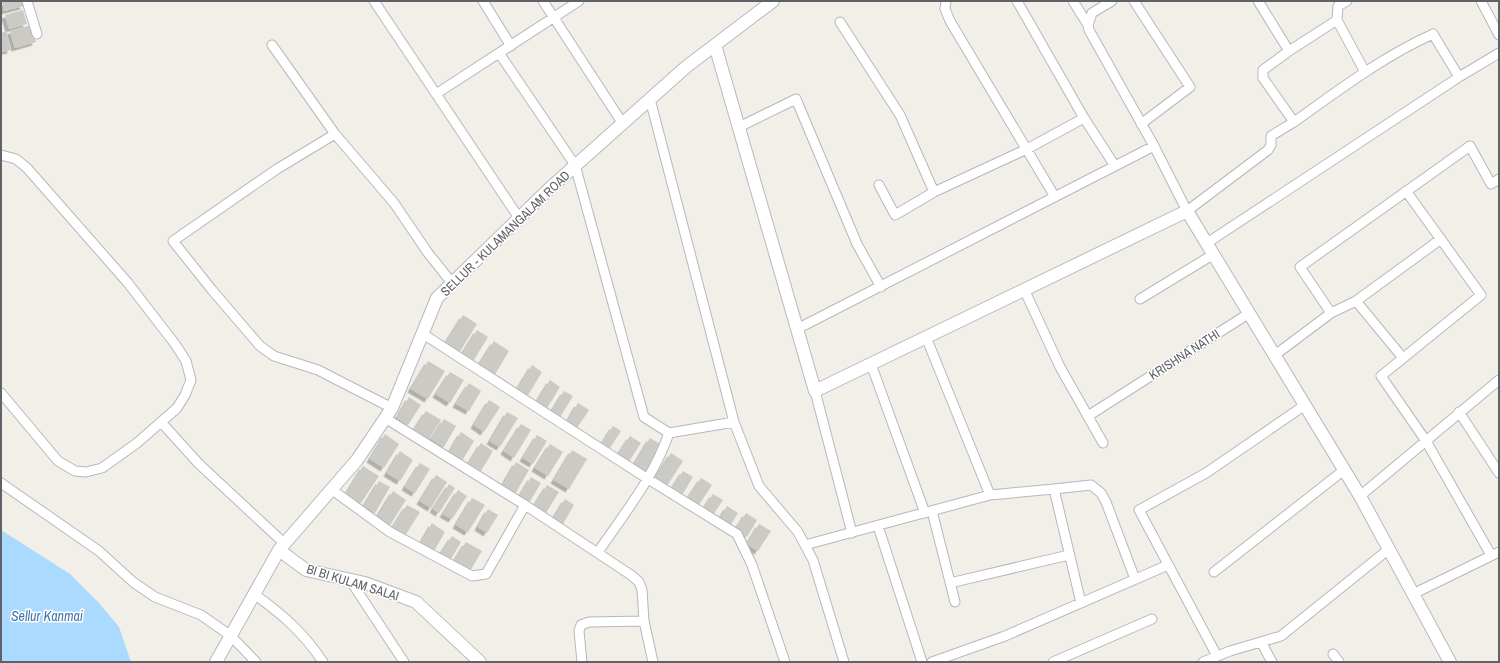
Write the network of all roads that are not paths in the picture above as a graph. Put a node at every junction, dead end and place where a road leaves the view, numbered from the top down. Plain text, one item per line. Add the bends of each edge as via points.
1 (27, 1) edge
2 (374, 1) edge
3 (484, 1) edge
4 (543, 1) edge
5 (579, 1) edge
6 (773, 1) edge
7 (946, 1) edge
8 (1017, 1) edge
9 (1072, 1) edge
10 (1112, 1) edge
11 (1134, 1) edge
12 (1258, 1) edge
13 (1347, 1) edge
14 (1481, 1) edge
15 (1336, 3) edge
16 (553, 18) junction
17 (1337, 20) junction
18 (840, 22) dead end
19 (1088, 26) junction
20 (37, 34) dead end
21 (1499, 35) edge
22 (272, 45) dead end
23 (715, 45) junction
24 (511, 46) junction
25 (1289, 51) junction
26 (1499, 53) edge
27 (499, 54) junction
28 (1365, 72) junction
29 (1459, 77) junction
30 (436, 94) junction
31 (650, 99) junction
32 (1084, 118) junction
33 (1294, 122) junction
34 (623, 124) junction
35 (1142, 124) junction
36 (739, 127) junction
37 (334, 134) junction
38 (1154, 146) junction
39 (1027, 149) junction
40 (1, 155) edge
41 (575, 166) junction
42 (1115, 166) junction
43 (1499, 179) edge
44 (879, 185) dead end
45 (1406, 191) junction
46 (934, 192) junction
47 (1055, 198) junction
48 (1187, 211) junction
49 (519, 218) junction
50 (1441, 239) junction
51 (1207, 243) junction
52 (1214, 254) junction
53 (452, 283) junction
54 (881, 287) junction
55 (1024, 289) junction
56 (1140, 299) dead end
57 (1356, 301) junction
58 (1331, 313) junction
59 (1248, 314) junction
60 (798, 329) junction
61 (423, 334) junction
62 (926, 337) junction
63 (1275, 355) junction
64 (1403, 358) junction
65 (871, 364) junction
66 (1499, 380) edge
67 (815, 391) junction
68 (1, 393) edge
69 (1305, 405) junction
70 (392, 408) junction
71 (1459, 412) junction
72 (1088, 416) junction
73 (385, 418) junction
74 (161, 422) junction
75 (734, 422) junction
76 (670, 433) junction
77 (1426, 441) junction
78 (1103, 443) dead end
79 (1344, 470) junction
80 (1499, 473) edge
81 (648, 479) junction
82 (1, 483) edge
83 (331, 489) junction
84 (1054, 489) junction
85 (990, 495) junction
86 (1360, 496) junction
87 (525, 505) junction
88 (929, 512) junction
89 (878, 526) junction
90 (852, 533) junction
91 (805, 545) junction
92 (282, 547) junction
93 (1389, 549) junction
94 (598, 552) junction
95 (1495, 554) edge
96 (1069, 555) junction
97 (1168, 565) junction
98 (1214, 572) dead end
99 (1135, 579) junction
100 (350, 580) junction
101 (950, 583) junction
102 (254, 594) junction
103 (1413, 594) junction
104 (955, 602) dead end
105 (1080, 603) junction
106 (1152, 619) dead end
107 (644, 621) junction
108 (231, 636) junction
109 (1261, 642) junction
110 (1217, 656) junction
111 (216, 662) edge
112 (256, 662) edge
113 (323, 662) edge
114 (404, 662) edge
115 (480, 662) edge
116 (582, 662) edge
117 (653, 662) edge
118 (785, 662) edge
119 (844, 662) edge
120 (922, 662) edge
121 (932, 662) edge
122 (1053, 662) edge
123 (1203, 662) edge
124 (1272, 662) edge
125 (1450, 662) edge

1 - 20 street
2 - 30 street
3 - 24 street
4 - 16 street
5 - 16 street
6 - 23 street, SELLUR - KULAMANGALAM ROAD
7 - 39 street via 945,9 950,21
8 - 32 street
9 - 19 street
10 - 19 street via 1092,13
11 - 35 street via 1190,87
12 - 25 street
13 - 15 street
14 - 21 street
15 - 17 street
16 - 24 street
16 - 34 street
17 - 25 street
17 - 28 street
18 - 46 street via 900,115
19 - 35 street
22 - 37 street
23 - 31 street, SELLUR - KULAMANGALAM ROAD
23 - 36 street
24 - 27 street
25 - 33 street via 1263,70 1263,78
26 - 29 street
27 - 30 street
27 - 41 street
28 - 29 street via 1432,34
28 - 33 street
29 - 51 street
30 - 49 street
31 - 34 street, SELLUR - KULAMANGALAM ROAD
31 - 75 street
32 - 39 street
32 - 42 street
33 - 48 street via 1271,136 1268,150
34 - 41 street, SELLUR - KULAMANGALAM ROAD
35 - 38 street
36 - 54 street via 796,100 856,244
36 - 60 street
37 - 53 street via 394,202 428,253
37 - 70 street via 277,169 173,240 260,346 274,356 318,370
38 - 42 street
38 - 48 street
39 - 46 street
39 - 47 street
40 - 74 street via 16,159 38,179 128,283 186,361 190,380 185,394 176,408
41 - 49 street, SELLUR - KULAMANGALAM ROAD
41 - 76 street via 644,417
42 - 47 street
43 - 45 street via 1491,184 1470,146
44 - 46 street via 895,215
45 - 50 street
45 - 58 street via 1300,267
47 - 54 street
48 - 51 street
48 - 55 street
49 - 53 street, SELLUR - KULAMANGALAM ROAD
50 - 57 street
50 - 64 street via 1481,295
51 - 52 street
52 - 56 street
52 - 59 street
53 - 61 street, SELLUR - KULAMANGALAM ROAD via 437,298
54 - 60 street
55 - 62 street
55 - 72 street via 1060,367
57 - 58 street
57 - 64 street
58 - 63 street
59 - 63 street
59 - 72 street, KRISHNA NATHI
60 - 67 street
61 - 70 street, SELLUR - KULAMANGALAM ROAD
61 - 81 street
62 - 65 street
62 - 85 street
63 - 69 street
64 - 77 street via 1381,376
65 - 67 street
65 - 88 street
66 - 71 street
67 - 90 street
68 - 74 street via 58,461 75,471 86,472 102,468
69 - 79 street
69 - 97 street via 1206,473 1139,510
70 - 73 street, SELLUR - KULAMANGALAM ROAD
71 - 77 street
71 - 80 street
72 - 78 street
73 - 83 street, SELLUR - KULAMANGALAM ROAD via 357,460
73 - 87 street
74 - 92 street
75 - 76 street
75 - 91 street via 759,486 798,532
76 - 81 street
77 - 86 street
77 - 95 street
79 - 86 street
79 - 98 street
81 - 94 street
81 - 118 street via 737,534 752,565
82 - 108 street via 99,551 155,597 201,615
83 - 87 street via 390,532 472,576 486,574
83 - 92 street, SELLUR - KULAMANGALAM ROAD
84 - 85 street
84 - 96 street
84 - 99 street via 1091,485 1101,493
85 - 88 street
86 - 93 street
87 - 94 street
88 - 89 street
88 - 101 street
89 - 90 street
89 - 120 street
90 - 91 street
91 - 119 street via 813,560
92 - 100 street, BI BI KULAM SALAI via 306,570
92 - 102 street, SELLUR - KULAMANGALAM ROAD
93 - 103 street
93 - 109 street via 1281,636
94 - 107 street via 639,582
95 - 103 street
96 - 101 street
96 - 105 street
97 - 99 street
97 - 110 street
99 - 105 street
100 - 114 street
100 - 115 street, BI BI KULAM SALAI via 416,602
101 - 104 street
102 - 108 street, SELLUR - KULAMANGALAM ROAD
102 - 113 street via 285,617
103 - 125 street
105 - 121 street via 1005,636
106 - 122 street
107 - 116 street via 589,622 581,625 579,631
107 - 117 street
108 - 111 street, SELLUR - KULAMANGALAM ROAD
108 - 112 street
109 - 110 street
109 - 124 street
110 - 123 street

